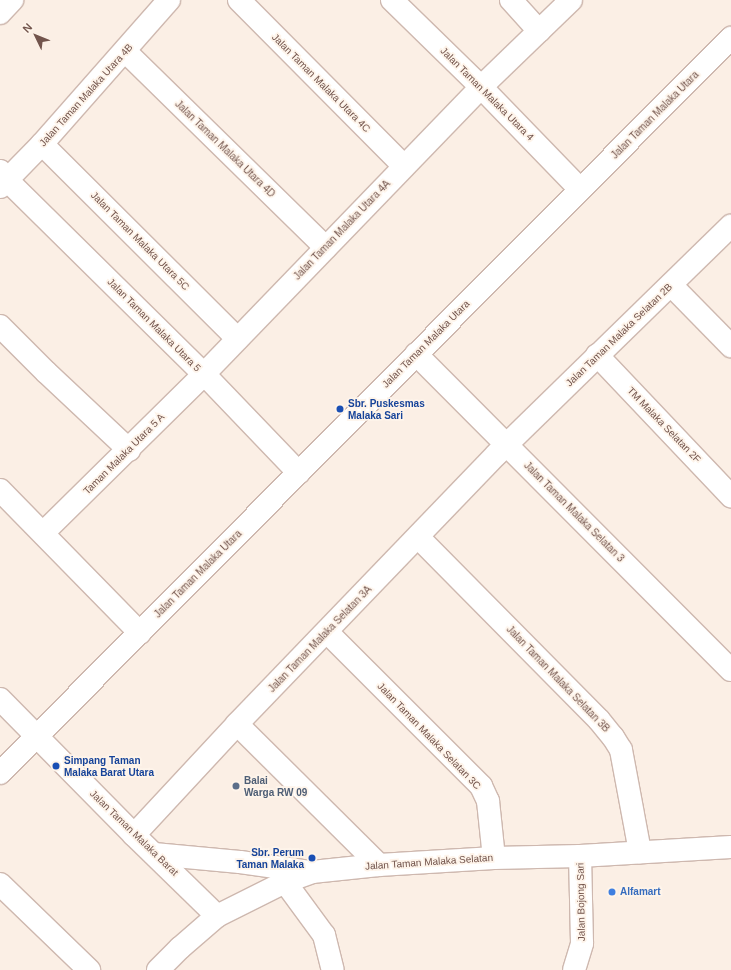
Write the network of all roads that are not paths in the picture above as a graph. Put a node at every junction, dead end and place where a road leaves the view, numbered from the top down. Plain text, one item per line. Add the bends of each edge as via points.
1 (12, 0) edge
2 (169, 0) edge
3 (239, 0) edge
4 (392, 0) edge
5 (511, 0) edge
6 (571, 0) edge
7 (0, 13) edge
8 (539, 31) junction
9 (731, 38) edge
10 (125, 51) junction
11 (480, 87) junction
12 (42, 144) junction
13 (404, 166) junction
14 (2, 179) edge
15 (580, 189) junction
16 (731, 226) edge
17 (326, 248) junction
18 (671, 285) junction
19 (0, 326) edge
20 (238, 339) junction
21 (731, 346) edge
22 (416, 354) junction
23 (597, 355) junction
24 (204, 374) junction
25 (507, 444) junction
26 (129, 450) junction
27 (299, 472) junction
28 (0, 490) edge
29 (731, 496) edge
30 (43, 533) junction
31 (418, 537) junction
32 (140, 632) junction
33 (327, 632) junction
34 (731, 670) edge
35 (0, 699) edge
36 (237, 724) junction
37 (37, 736) junction
38 (0, 773) edge
39 (134, 836) junction
40 (731, 847) edge
41 (640, 852) junction
42 (154, 854) junction
43 (580, 856) junction
44 (494, 858) junction
45 (379, 865) junction
46 (312, 872) junction
47 (285, 882) junction
48 (0, 884) edge
49 (217, 916) junction
50 (333, 969) edge
51 (89, 970) edge
52 (158, 970) edge
53 (574, 970) edge

1 - 7 street
2 - 10 street, Jalan Taman Malaka Utara 4B
3 - 13 street, Jalan Taman Malaka Utara 4C
4 - 11 street, Jalan Taman Malaka Utara 4
5 - 8 street
6 - 8 street, Jalan Taman Malaka Utara 4A
8 - 11 street, Jalan Taman Malaka Utara 4A
9 - 15 street, Jalan Taman Malaka Utara
10 - 12 street, Jalan Taman Malaka Utara 4B
10 - 17 street, Jalan Taman Malaka Utara 4D
11 - 13 street, Jalan Taman Malaka Utara 4A
11 - 15 street, Jalan Taman Malaka Utara 4
12 - 14 street, Jalan Taman Malaka Utara 4B
12 - 20 street, Jalan Taman Malaka Utara 5C
13 - 17 street, Jalan Taman Malaka Utara 4A
14 - 24 street, Jalan Taman Malaka Utara 5
15 - 22 street, Jalan Taman Malaka Utara
16 - 18 street, Jalan Taman Malaka Selatan 2B
17 - 20 street, Jalan Taman Malaka Utara 4A
18 - 21 street
18 - 23 street, Jalan Taman Malaka Selatan 2B
19 - 26 street
20 - 24 street, Jalan Taman Malaka Utara 4A
22 - 25 street, Jalan Taman Malaka Selatan 3
22 - 27 street, Jalan Taman Malaka Utara
23 - 25 street, Jalan Taman Malaka Selatan 2B
23 - 29 street, TM Malaka Selatan 2F
24 - 26 street, Taman Malaka Utara 5 A
24 - 27 street, Jalan Taman Malaka Utara 5
25 - 31 street, Jalan Taman Malaka Selatan 3A
25 - 34 street, Jalan Taman Malaka Selatan 3
26 - 30 street, Taman Malaka Utara 5 A
27 - 32 street, Jalan Taman Malaka Utara
28 - 30 street
30 - 32 street
31 - 33 street, Jalan Taman Malaka Selatan 3A
31 - 41 street, Jalan Taman Malaka Selatan 3B via 613,737 621,750
32 - 37 street, Jalan Taman Malaka Utara
33 - 36 street, Jalan Taman Malaka Selatan 3A
33 - 44 street, Jalan Taman Malaka Selatan 3C via 481,786 488,801
35 - 37 street, Jalan Taman Malaka Barat
36 - 39 street, Jalan Taman Malaka Selatan 3A
36 - 45 street
37 - 38 street, Jalan Taman Malaka Utara
37 - 39 street, Jalan Taman Malaka Barat
39 - 42 street, Jalan Taman Malaka Barat
40 - 41 street, Jalan Taman Malaka Selatan
41 - 43 street, Jalan Taman Malaka Selatan
42 - 46 street
42 - 49 street, Jalan Taman Malaka Barat
43 - 44 street, Jalan Taman Malaka Selatan
43 - 53 street, Jalan Bojong Sari via 582,943
44 - 45 street, Jalan Taman Malaka Selatan
45 - 46 street, Jalan Taman Malaka Selatan
46 - 47 street, Jalan Taman Malaka Selatan
47 - 49 street, Jalan Taman Malaka Selatan
47 - 50 street via 324,935
48 - 51 street
49 - 52 street, Jalan Taman Malaka Selatan

